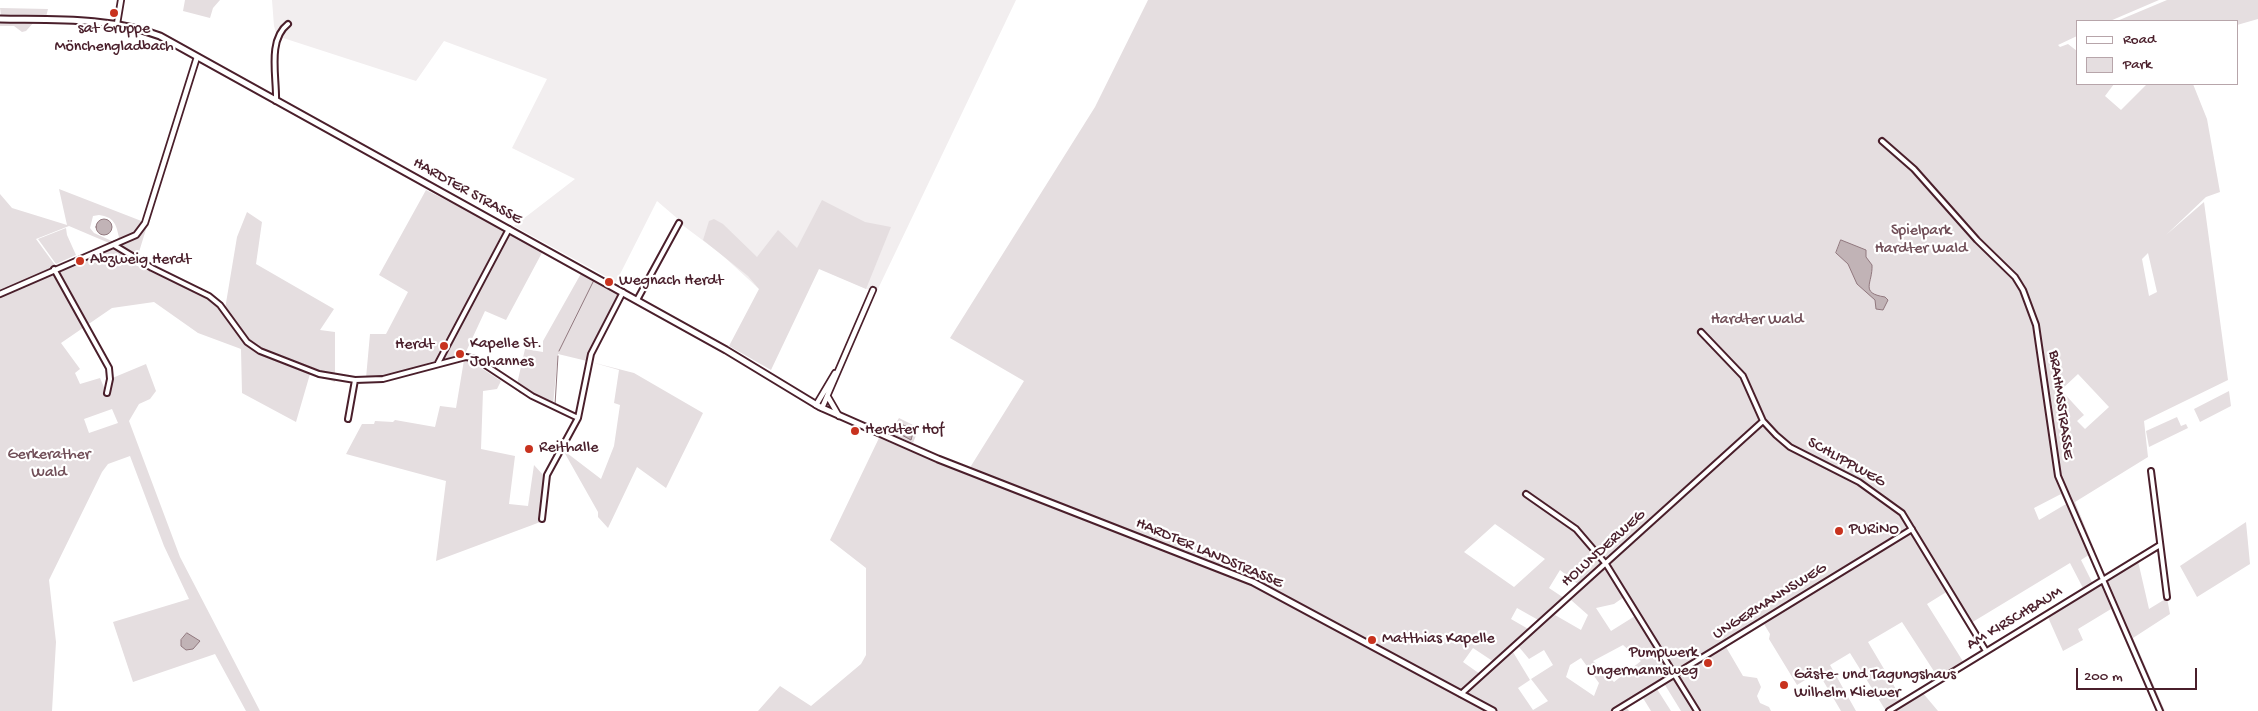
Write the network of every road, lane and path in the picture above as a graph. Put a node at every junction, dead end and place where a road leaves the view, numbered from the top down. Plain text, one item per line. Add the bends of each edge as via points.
1 (120, 0) edge
2 (0, 19) edge
3 (117, 24) junction
4 (288, 24) dead end
5 (197, 57) junction
6 (276, 101) junction
7 (1882, 140) dead end
8 (679, 223) dead end
9 (509, 229) junction
10 (114, 245) junction
11 (54, 269) junction
12 (873, 290) dead end
13 (623, 292) junction
14 (0, 294) edge
15 (637, 300) junction
16 (1700, 332) dead end
17 (438, 363) junction
18 (838, 368) junction
19 (355, 380) junction
20 (107, 393) dead end
21 (828, 397) junction
22 (816, 405) junction
23 (822, 408) junction
24 (840, 417) junction
25 (578, 418) junction
26 (348, 419) dead end
27 (1763, 422) junction
28 (904, 445) joint
29 (2151, 471) dead end
30 (1526, 494) dead end
31 (542, 520) dead end
32 (1912, 529) junction
33 (2160, 545) junction
34 (1606, 564) junction
35 (2103, 580) junction
36 (2167, 597) dead end
37 (1986, 651) junction
38 (1675, 675) junction
39 (1461, 694) junction
40 (1492, 711) edge
41 (1615, 711) edge
42 (1697, 711) edge
43 (1888, 711) edge
44 (2160, 711) edge

1 - 3 street
2 - 3 main road, HARDTER STRASSE
3 - 5 main road, HARDTER STRASSE via 160,36
4 - 6 street via 276,43
5 - 6 main road, HARDTER STRASSE
5 - 10 street via 145,224 136,235
6 - 9 main road, HARDTER STRASSE
7 - 35 street, BRAHMSSTRASSE via 1914,169 2015,277 2023,290 2036,325 2057,473
8 - 15 street
9 - 13 main road, HARDTER STRASSE
9 - 17 street
10 - 11 street
10 - 19 street via 210,296 247,342 260,351 319,374
11 - 14 street
11 - 20 street via 109,368
12 - 18 street
13 - 15 main road, HARDTER STRASSE
13 - 25 street via 591,354
15 - 22 main road, HARDTER STRASSE
16 - 27 street, SCHLIPPWEG via 1743,376
17 - 19 street via 383,379
17 - 25 street via 466,357 476,359 532,396
18 - 21 street
18 - 22 street
19 - 26 street
21 - 23 street
21 - 24 street
22 - 23 main road, HARDTER STRASSE
23 - 24 main road, HARDTER STRASSE
24 - 28 main road, HARDTER STRASSE
25 - 31 street via 547,474
27 - 32 street, SCHLIPPWEG via 1790,447 1859,482 1889,502 1902,513
27 - 34 street, HOLUNDERWEG
28 - 39 main road, HARDTER LANDSTRASSE via 1252,582
29 - 33 street
30 - 34 street via 1576,530
32 - 37 street, SCHLIPPWEG
32 - 38 street, UNGERMANNSWEG
33 - 35 street, AM KIRSCHBAUM
33 - 36 street
34 - 38 street
34 - 39 street, HOLUNDERWEG
35 - 37 street, AM KIRSCHBAUM
35 - 44 street, BRAHMSSTRASSE
37 - 43 street, AM KIRSCHBAUM
38 - 41 street, UNGERMANNSWEG
38 - 42 street
39 - 40 main road, HARDTER LANDSTRASSE

